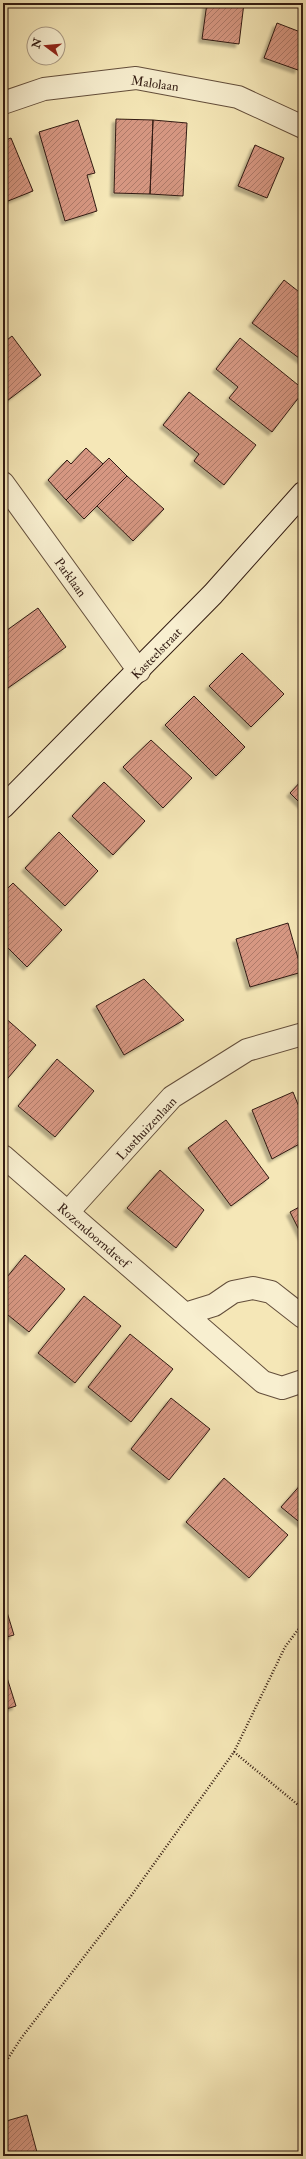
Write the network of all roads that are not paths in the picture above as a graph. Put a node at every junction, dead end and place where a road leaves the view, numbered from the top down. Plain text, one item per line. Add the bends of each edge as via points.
1 (3, 103) edge
2 (303, 127) edge
3 (3, 483) edge
4 (303, 493) edge
5 (139, 671) junction
6 (3, 807) edge
7 (303, 1034) edge
8 (3, 1156) edge
9 (68, 1212) junction
10 (185, 1314) junction
11 (303, 1317) edge
12 (303, 1381) edge

1 - 2 street, Malolaan via 44,89 136,78 238,97
3 - 5 street, Parklaan
4 - 5 street, Kasteelstraat via 213,594
5 - 6 street, Kasteelstraat
7 - 9 street, Lusthuizenlaan via 247,1050 172,1097
8 - 9 street, Rozendoorndreef
9 - 10 street, Rozendoorndreef
10 - 11 street via 214,1305 233,1292 253,1288 271,1292
10 - 12 street, Rozendoorndreef via 263,1382 282,1388

